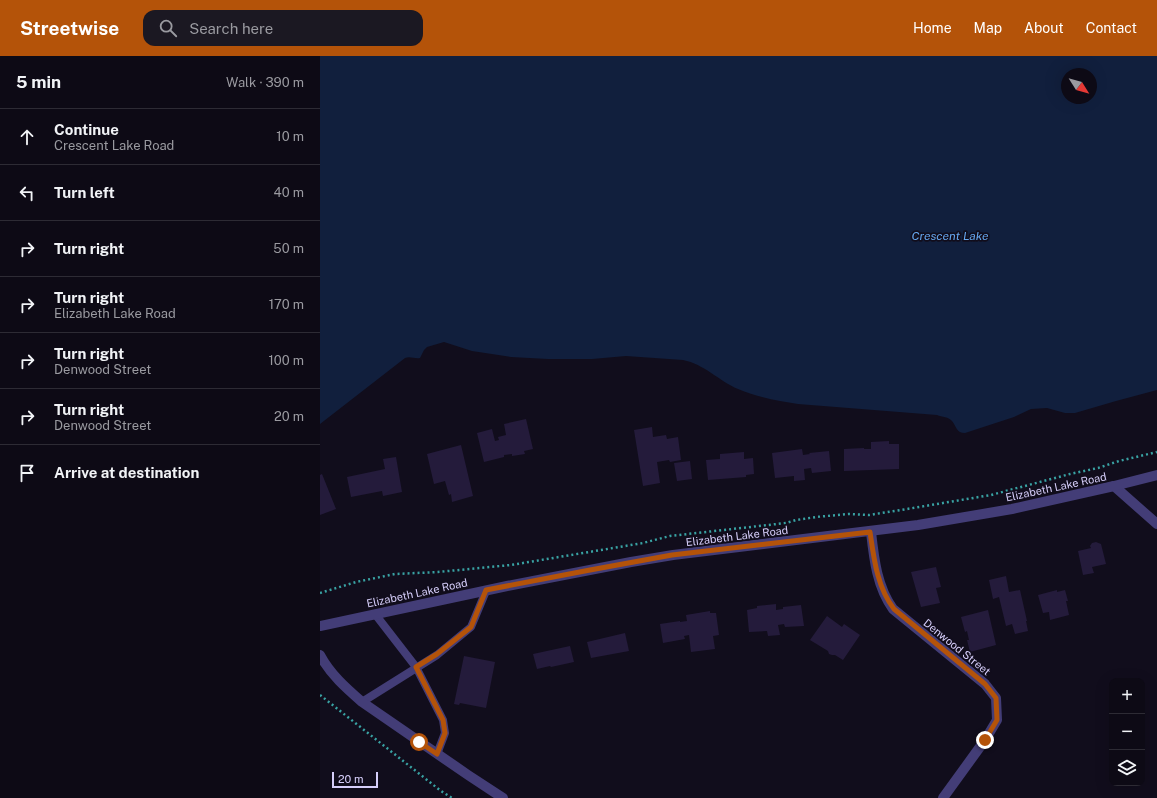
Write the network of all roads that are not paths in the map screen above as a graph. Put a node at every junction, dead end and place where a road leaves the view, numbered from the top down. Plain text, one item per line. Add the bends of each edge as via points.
1 (1157, 475) edge
2 (1114, 486) junction
3 (1157, 524) edge
4 (870, 532) junction
5 (486, 590) junction
6 (375, 614) junction
7 (320, 626) edge
8 (320, 655) edge
9 (416, 667) junction
10 (362, 702) junction
11 (437, 754) junction
12 (503, 798) edge
13 (944, 798) edge

1 - 2 street, Elizabeth Lake Road
2 - 3 street
2 - 4 street, Elizabeth Lake Road via 1012,509
4 - 5 street, Elizabeth Lake Road via 672,555
4 - 13 street, Denwood Street via 880,585 887,600 894,609 985,684 996,698 997,720
5 - 6 street, Elizabeth Lake Road
5 - 9 lane via 471,627
6 - 7 street, Elizabeth Lake Road
6 - 9 lane
8 - 10 street via 334,676
9 - 10 lane
9 - 11 lane via 443,720 445,733
10 - 11 street
11 - 12 street

